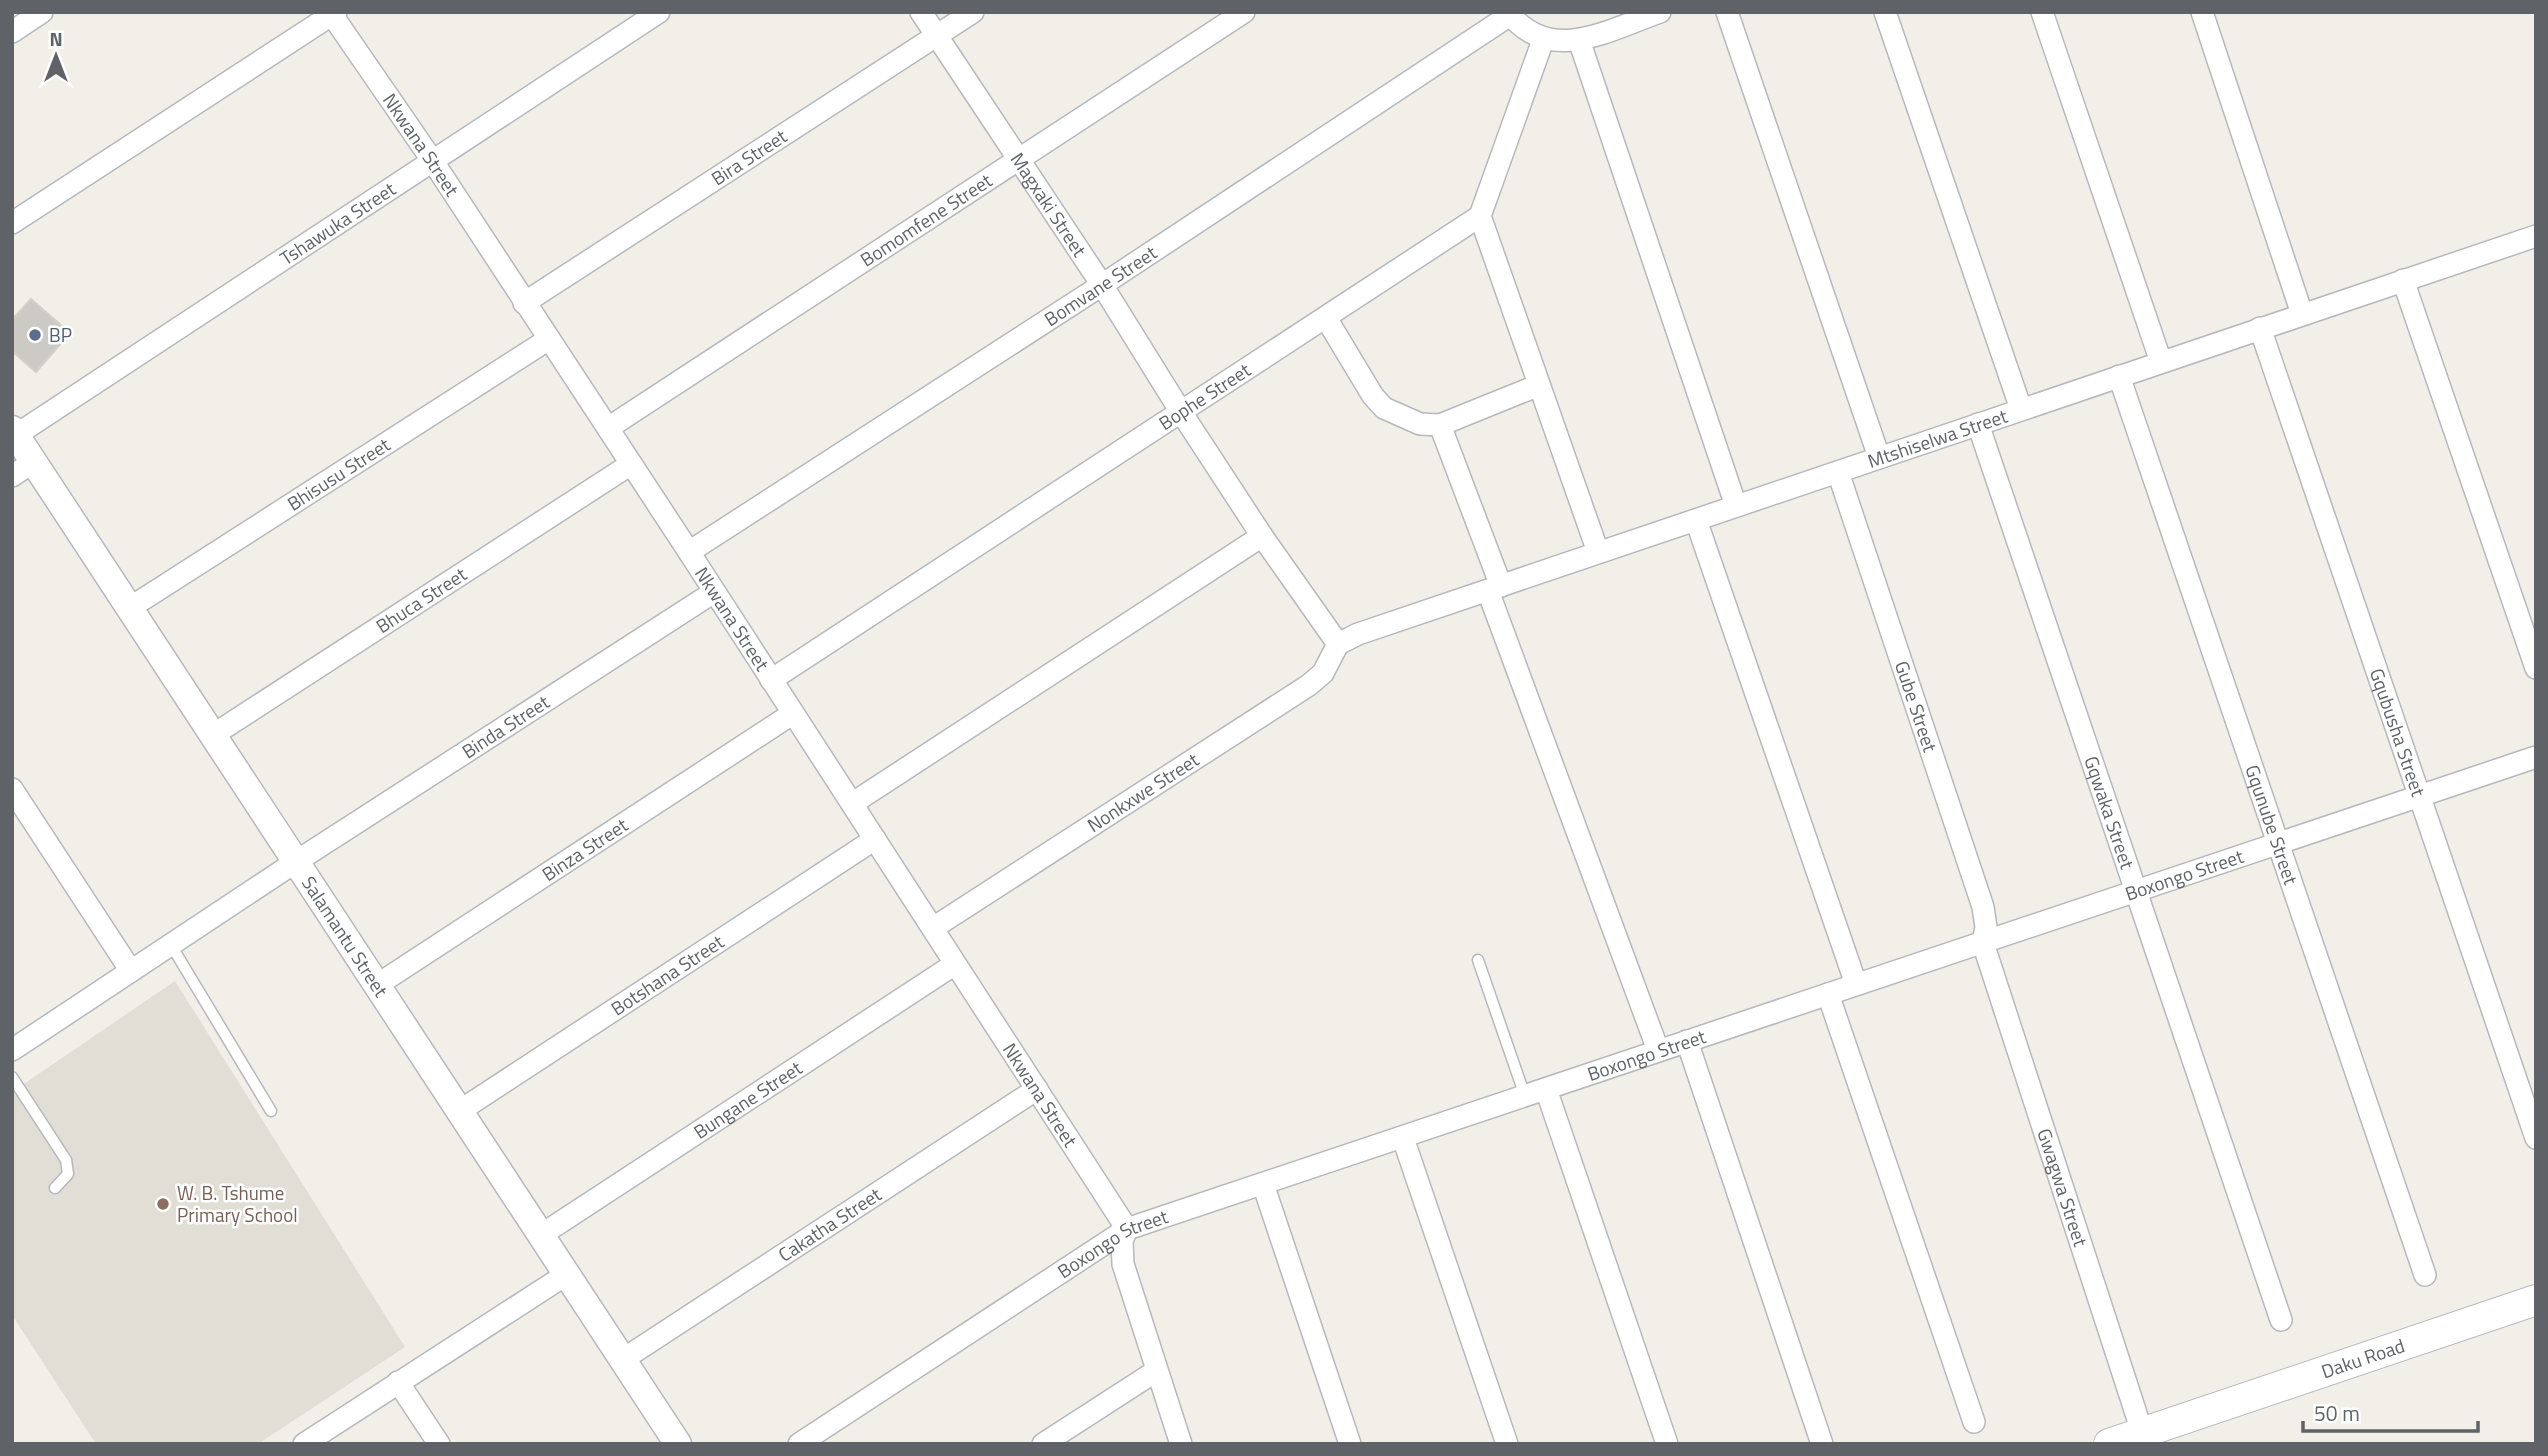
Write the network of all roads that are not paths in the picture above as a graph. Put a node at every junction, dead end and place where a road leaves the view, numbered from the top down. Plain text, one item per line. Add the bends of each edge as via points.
1 (42, 12) edge
2 (659, 12) edge
3 (921, 12) edge
4 (973, 12) edge
5 (1244, 12) edge
6 (1660, 12) edge
7 (1727, 12) edge
8 (1885, 12) edge
9 (2042, 12) edge
10 (2202, 12) edge
11 (333, 13) edge
12 (1509, 14) edge
13 (12, 32) edge
14 (936, 36) junction
15 (1543, 40) junction
16 (1579, 40) junction
17 (432, 160) junction
18 (1018, 160) junction
19 (1480, 216) junction
20 (12, 223) edge
21 (2536, 236) edge
22 (2403, 280) junction
23 (1102, 285) junction
24 (524, 303) junction
25 (2302, 314) junction
26 (1326, 318) junction
27 (2260, 328) junction
28 (548, 339) junction
29 (2161, 362) junction
30 (2119, 376) junction
31 (1539, 385) junction
32 (2021, 409) junction
33 (1181, 412) junction
34 (1978, 424) junction
35 (1440, 425) junction
36 (608, 428) junction
37 (14, 432) edge
38 (1879, 457) junction
39 (631, 464) junction
40 (23, 469) edge
41 (1838, 472) junction
42 (1736, 506) junction
43 (1696, 520) junction
44 (1262, 536) junction
45 (690, 552) junction
46 (1598, 552) junction
47 (1495, 588) junction
48 (713, 592) junction
49 (128, 609) junction
50 (1338, 644) junction
51 (2536, 668) edge
52 (771, 680) junction
53 (792, 714) junction
54 (213, 735) junction
55 (2536, 757) edge
56 (12, 789) edge
57 (2418, 795) junction
58 (853, 803) junction
59 (875, 839) junction
60 (2278, 841) junction
61 (297, 861) junction
62 (2136, 890) junction
63 (933, 928) junction
64 (1983, 943) junction
65 (171, 945) junction
66 (1478, 960) dead end
67 (955, 964) junction
68 (131, 971) junction
69 (1857, 984) junction
70 (377, 985) junction
71 (1828, 993) junction
72 (1687, 1041) junction
73 (12, 1050) edge
74 (1658, 1050) junction
75 (12, 1077) edge
76 (1546, 1088) junction
77 (1037, 1089) junction
78 (1525, 1096) junction
79 (271, 1111) dead end
80 (458, 1112) junction
81 (1403, 1138) junction
82 (2536, 1138) edge
83 (1263, 1184) junction
84 (55, 1188) dead end
85 (1127, 1229) junction
86 (541, 1235) junction
87 (567, 1274) junction
88 (2425, 1275) dead end
89 (2536, 1300) edge
90 (2281, 1320) dead end
91 (622, 1360) junction
92 (1156, 1371) junction
93 (398, 1382) junction
94 (1974, 1422) dead end
95 (2144, 1438) edge
96 (304, 1444) edge
97 (439, 1444) edge
98 (678, 1444) edge
99 (799, 1444) edge
100 (1043, 1444) edge
101 (1181, 1444) edge
102 (1350, 1444) edge
103 (1507, 1444) edge
104 (1667, 1444) edge
105 (1822, 1444) edge
106 (2109, 1444) edge

1 - 13 street
2 - 17 street, Tshawuka Street
3 - 14 street, Magxaki Street
4 - 14 street, Bira Street
5 - 18 street, Bomomfene Street
6 - 16 street
7 - 38 street
8 - 32 street
9 - 29 street
10 - 25 street
11 - 17 street, Nkwana Street
11 - 20 street
12 - 15 street
12 - 23 street, Bomvane Street
14 - 18 street, Magxaki Street
14 - 24 street, Bira Street
15 - 16 street
15 - 19 street
16 - 42 street
17 - 24 street, Nkwana Street
17 - 37 street, Tshawuka Street
18 - 23 street, Magxaki Street
18 - 36 street, Bomomfene Street
19 - 26 street, Bophe Street
19 - 31 street
21 - 22 street, Mtshiselwa Street
22 - 25 street, Mtshiselwa Street
22 - 51 street
23 - 33 street, Magxaki Street
23 - 45 street, Bomvane Street
24 - 28 street, Nkwana Street
25 - 27 street, Mtshiselwa Street
26 - 33 street, Bophe Street
26 - 35 street via 1384,408 1420,424
27 - 29 street, Mtshiselwa Street
27 - 57 street, Gqubusha Street
28 - 36 street, Nkwana Street
28 - 49 street, Bhisusu Street
29 - 30 street, Mtshiselwa Street
30 - 32 street, Mtshiselwa Street
30 - 60 street, Gqunube Street
31 - 35 street
31 - 46 street
32 - 34 street, Mtshiselwa Street
33 - 44 street, Magxaki Street
33 - 52 street, Bophe Street
34 - 38 street, Mtshiselwa Street
34 - 62 street, Gqwaka Street
35 - 47 street
36 - 39 street, Nkwana Street
37 - 40 street, Salamantu Street
38 - 41 street, Mtshiselwa Street
39 - 45 street, Nkwana Street
39 - 54 street, Bhuca Street
40 - 49 street, Salamantu Street
41 - 42 street, Mtshiselwa Street
41 - 64 street, Gube Street via 1983,907
42 - 43 street, Mtshiselwa Street
43 - 46 street, Mtshiselwa Street
43 - 69 street
44 - 50 street, Magxaki Street
44 - 58 street
45 - 48 street, Nkwana Street
46 - 47 street, Mtshiselwa Street
47 - 50 street, Mtshiselwa Street
47 - 74 street
48 - 52 street, Nkwana Street
48 - 61 street, Binda Street
49 - 54 street, Salamantu Street
50 - 63 street, Nonkxwe Street via 1323,673 1309,685
52 - 53 street, Nkwana Street
53 - 58 street, Nkwana Street
53 - 70 street, Binza Street
54 - 61 street, Salamantu Street
55 - 57 street, Boxongo Street
56 - 68 street
57 - 60 street, Boxongo Street
57 - 82 street, Gqubusha Street
58 - 59 street, Nkwana Street
59 - 63 street, Nkwana Street
59 - 80 street, Botshana Street
60 - 62 street, Boxongo Street
60 - 88 street, Gqunube Street
61 - 65 street, Binda Street
61 - 70 street, Salamantu Street
62 - 64 street, Boxongo Street
62 - 90 street, Gqwaka Street
63 - 67 street, Nkwana Street
64 - 69 street, Boxongo Street
64 - 95 street, Gwagwa Street
65 - 68 street, Binda Street
65 - 79 lane
66 - 78 lane
67 - 77 street, Nkwana Street
67 - 86 street, Bungane Street
68 - 73 street, Binda Street
69 - 71 street, Boxongo Street
70 - 80 street, Salamantu Street
71 - 72 street, Boxongo Street
71 - 94 street
72 - 74 street, Boxongo Street
72 - 105 street
74 - 76 street, Boxongo Street
75 - 84 lane via 67,1163 66,1179
76 - 78 street, Boxongo Street
76 - 104 street
77 - 85 street, Nkwana Street
77 - 91 street, Cakatha Street
78 - 81 street, Boxongo Street
80 - 86 street, Salamantu Street
81 - 83 street, Boxongo Street
81 - 103 street
83 - 85 street, Boxongo Street
83 - 102 street
85 - 92 street via 1122,1241 1123,1264
85 - 99 street, Boxongo Street
86 - 87 street, Salamantu Street
87 - 91 street, Salamantu Street
87 - 93 street
89 - 95 main road, Daku Road
91 - 98 street, Salamantu Street
92 - 100 street
92 - 101 street
93 - 96 street
93 - 97 street
95 - 106 main road, Daku Road

